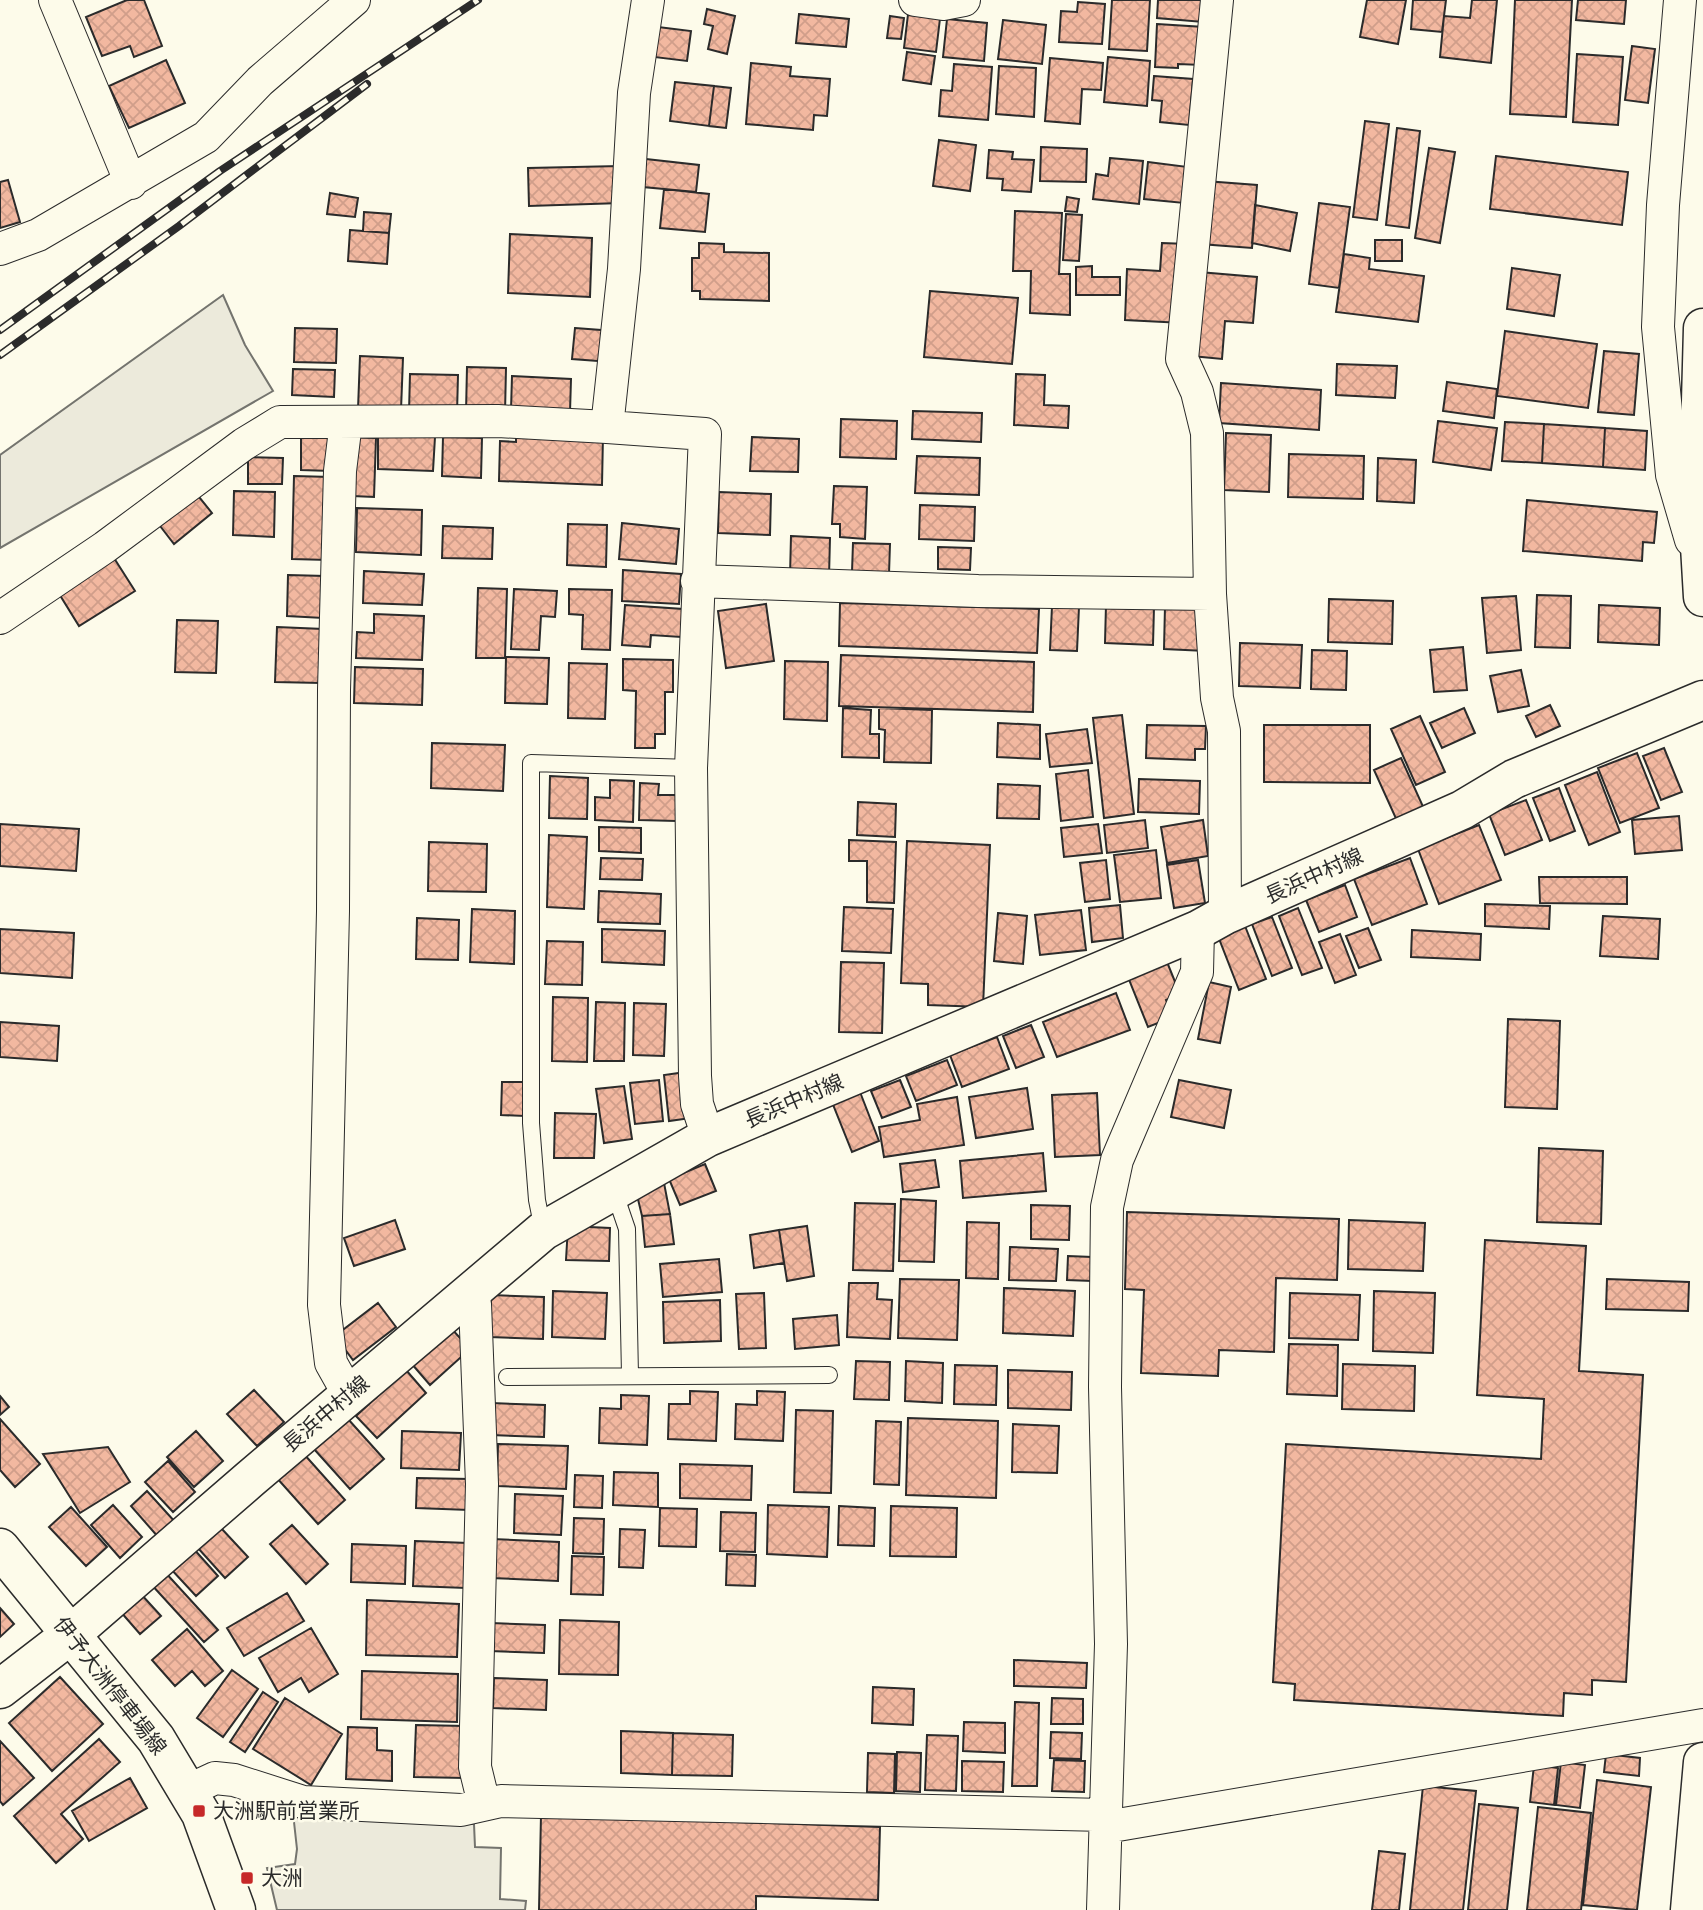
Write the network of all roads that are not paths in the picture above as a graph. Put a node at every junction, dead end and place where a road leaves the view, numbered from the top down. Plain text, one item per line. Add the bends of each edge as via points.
1 (55, 0) edge
2 (354, 0) edge
3 (648, 0) edge
4 (915, 0) edge
5 (964, 0) edge
6 (1217, 0) edge
7 (1681, 0) edge
8 (131, 183) junction
9 (0, 249) edge
10 (1658, 327) junction
11 (1703, 340) edge
12 (346, 422) junction
13 (607, 427) junction
14 (1701, 507) edge
15 (697, 581) junction
16 (1702, 587) edge
17 (1210, 593) junction
18 (0, 618) edge
19 (1703, 700) edge
20 (691, 768) junction
21 (1212, 923) junction
22 (708, 1137) junction
23 (614, 1191) junction
24 (543, 1231) junction
25 (468, 1295) junction
26 (630, 1375) junction
27 (829, 1375) dead end
28 (507, 1377) dead end
29 (349, 1395) junction
30 (0, 1548) edge
31 (70, 1635) junction
32 (0, 1689) edge
33 (1703, 1726) edge
34 (1703, 1762) edge
35 (187, 1791) junction
36 (484, 1804) junction
37 (1106, 1821) junction
38 (236, 1910) edge
39 (1103, 1910) edge
40 (1690, 1910) edge

1 - 8 street
2 - 8 street via 260,81 206,137
3 - 13 street via 634,93 624,269
4 - 5 street via 943,4
6 - 17 street via 1182,359 1208,433
7 - 10 street via 1663,205
8 - 9 street via 38,235
10 - 11 street via 1680,342
10 - 16 street via 1672,475
11 - 14 main road
12 - 13 street via 498,421
12 - 18 street via 280,422
12 - 29 street via 340,471 334,690 324,1306 331,1363
13 - 15 street via 705,434
14 - 16 main road
15 - 17 street
15 - 20 street
17 - 21 street via 1217,698 1224,731
19 - 21 main road, 長浜中村線 via 1514,779 1462,810
20 - 22 street via 695,1076 697,1104
20 - 24 lane via 531,763 531,1123
21 - 22 main road, 長浜中村線
21 - 37 street via 1197,972 1117,1160 1107,1208 1105,1387 1111,1644
22 - 23 main road, 長浜中村線
23 - 24 main road, 長浜中村線
23 - 26 lane via 628,1229
24 - 25 main road, 長浜中村線
25 - 29 main road, 長浜中村線
25 - 36 street via 475,1304 482,1483 475,1767
26 - 27 lane
26 - 28 lane
29 - 31 main road, 長浜中村線
30 - 31 main road, 伊予大洲停車場線
31 - 32 main road, 長浜中村線
31 - 35 main road, 伊予大洲停車場線 via 156,1739
33 - 37 street
34 - 40 main road
35 - 36 street via 215,1778 303,1802 461,1810
35 - 38 main road, 伊予大洲停車場線 via 201,1814
36 - 37 street
37 - 39 street

